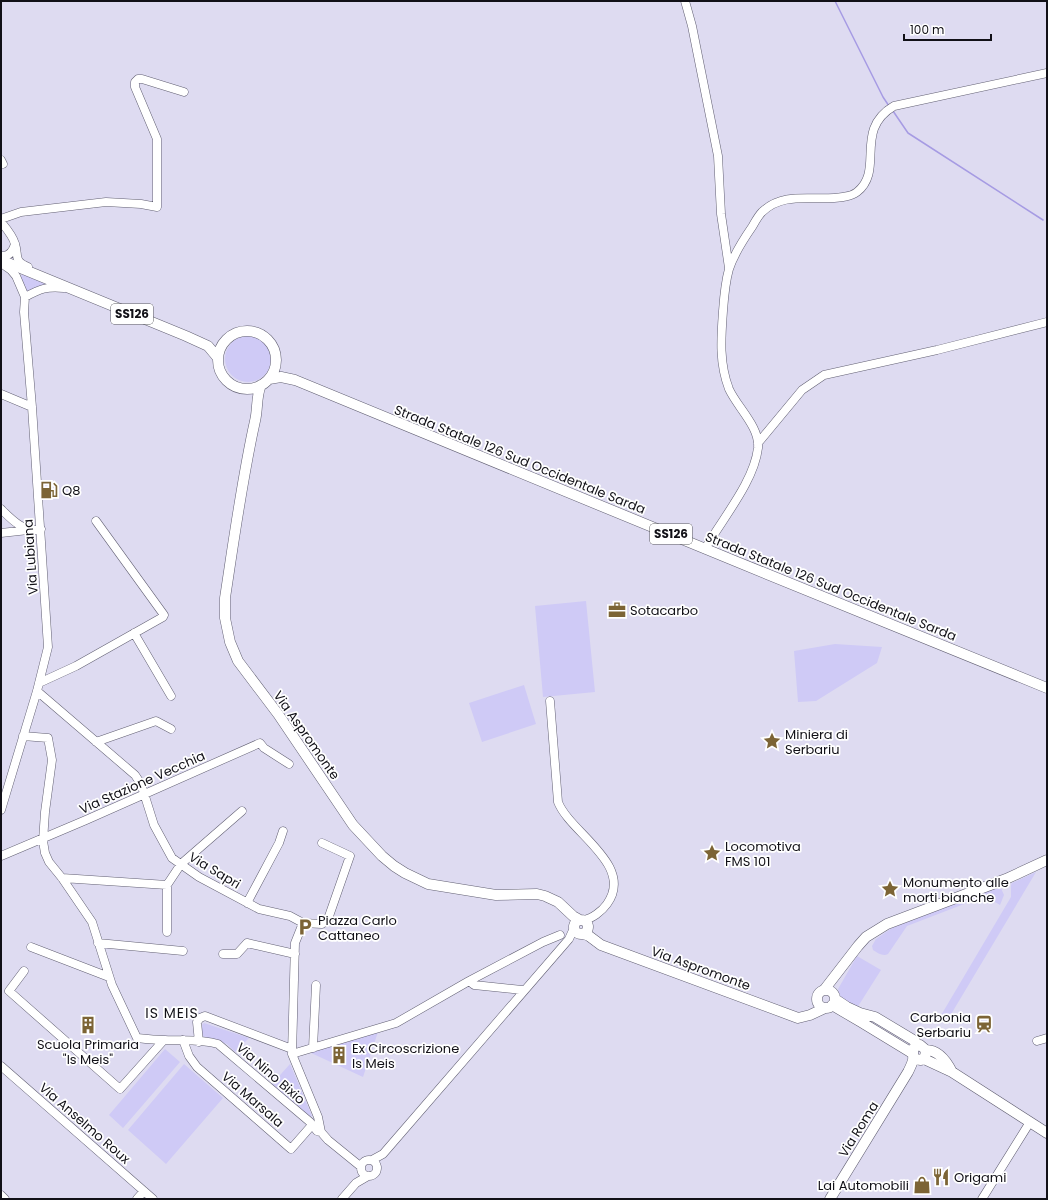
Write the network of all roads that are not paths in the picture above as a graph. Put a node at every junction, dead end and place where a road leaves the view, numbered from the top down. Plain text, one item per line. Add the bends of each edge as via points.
1 (685, 1) edge
2 (1047, 73) edge
3 (184, 92) dead end
4 (1, 218) edge
5 (1, 222) edge
6 (16, 244) junction
7 (1, 256) edge
8 (1, 261) edge
9 (729, 269) junction
10 (46, 278) junction
11 (72, 289) junction
12 (25, 297) junction
13 (1047, 322) edge
14 (192, 338) junction
15 (225, 341) junction
16 (218, 358) junction
17 (276, 365) junction
18 (295, 380) junction
19 (265, 382) junction
20 (237, 387) junction
21 (1, 394) edge
22 (32, 407) junction
23 (256, 416) junction
24 (758, 443) junction
25 (1, 509) edge
26 (96, 521) dead end
27 (40, 529) junction
28 (28, 530) junction
29 (1, 533) edge
30 (705, 549) junction
31 (134, 633) junction
32 (38, 687) junction
33 (1047, 688) edge
34 (171, 696) dead end
35 (550, 701) dead end
36 (171, 729) dead end
37 (23, 736) junction
38 (96, 742) junction
39 (289, 764) dead end
40 (144, 794) junction
41 (1, 810) edge
42 (242, 812) dead end
43 (283, 831) dead end
44 (44, 837) junction
45 (322, 843) dead end
46 (1, 856) edge
47 (1047, 860) edge
48 (181, 864) junction
49 (62, 878) junction
50 (167, 885) junction
51 (247, 903) junction
52 (303, 922) junction
53 (580, 928) junction
54 (167, 932) dead end
55 (560, 935) dead end
56 (98, 943) junction
57 (32, 947) dead end
58 (183, 951) dead end
59 (223, 954) dead end
60 (295, 954) junction
61 (846, 961) junction
62 (24, 971) dead end
63 (109, 977) junction
64 (469, 981) junction
65 (316, 985) dead end
66 (824, 990) junction
67 (523, 991) junction
68 (817, 1000) junction
69 (831, 1002) junction
70 (804, 1016) junction
71 (1047, 1038) edge
72 (163, 1040) junction
73 (183, 1040) junction
74 (1037, 1041) dead end
75 (199, 1042) junction
76 (313, 1048) junction
77 (292, 1051) junction
78 (919, 1054) junction
79 (1, 1066) edge
80 (318, 1117) junction
81 (1030, 1122) junction
82 (311, 1124) junction
83 (321, 1132) junction
84 (1047, 1133) edge
85 (367, 1167) junction
86 (144, 1191) junction
87 (1, 1195) edge
88 (5, 1199) edge
89 (137, 1199) edge
90 (153, 1199) edge
91 (342, 1199) edge
92 (830, 1199) edge
93 (982, 1199) edge

1 - 9 street via 718,156 720,214
2 - 9 street via 891,108 875,124 868,174 860,190 853,195 838,198 790,198 775,202 761,212 744,238
3 - 4 street via 142,79 135,82 157,139 156,207 106,202 21,212
5 - 6 street
6 - 7 street via 11,252
6 - 10 street via 17,258 21,264
8 - 10 main road, SS126
8 - 12 street, Via Lubiana via 16,276
9 - 24 street via 725,289 722,363 730,390 756,434
10 - 11 main road, SS126
11 - 12 street via 52,287
11 - 14 main road, SS126
12 - 22 street, Via Lubiana
13 - 24 street via 824,375 802,390
14 - 15 main road, SS126 via 215,344
14 - 16 main road, SS126 via 208,346
15 - 16 main road
15 - 17 main road, SS126 via 231,335 240,332 253,331 262,334 274,347
16 - 20 main road, SS126 via 223,375
17 - 18 main road, SS126
17 - 19 main road via 274,372
18 - 19 main road, SS126 via 281,377
18 - 30 main road, Strada Statale 126 Sud Occidentale Sarda / SS126
19 - 20 main road, SS126 via 250,389
19 - 23 main road, Via Aspromonte via 259,390
20 - 23 main road, Via Aspromonte via 253,397
21 - 22 street
22 - 27 street, Via Lubiana
23 - 53 main road, Via Aspromonte via 246,462 225,598 225,618 230,642 238,661 278,714 353,825 394,866 428,884 496,895 545,896 558,902
24 - 30 street via 755,460 739,496
25 - 28 street via 13,522
26 - 31 street via 164,615
27 - 28 street
27 - 32 street, Via Lubiana via 48,647
28 - 29 street
30 - 33 main road, Strada Statale 126 Sud Occidentale Sarda / SS126
31 - 32 street
31 - 34 street
32 - 37 street, Via Lubiana
32 - 38 street, Via Sapri
35 - 53 street via 558,802 562,812 598,851 614,875 614,890 609,901
36 - 38 street via 156,721
37 - 41 street, Via Lubiana
37 - 44 street via 48,738 52,760
38 - 40 street, Via Sapri via 135,775
39 - 40 street, Via Stazione Vecchia via 260,743
40 - 44 street, Via Stazione Vecchia
40 - 48 street, Via Sapri via 154,825 172,858
42 - 48 street
43 - 51 street
44 - 46 street, Via Stazione Vecchia
44 - 49 street via 45,853
45 - 52 street via 350,856 328,919 322,924
47 - 61 main road via 1006,879 887,924 866,937
48 - 50 street
48 - 51 street, Via Sapri via 199,877
49 - 50 street
49 - 56 street via 92,922
50 - 54 street
51 - 52 street, Via Sapri
52 - 60 street via 295,943
53 - 67 street
53 - 70 main road, Via Aspromonte via 600,945 798,1018
55 - 64 street
56 - 58 street
56 - 63 street
57 - 63 street
59 - 60 street via 237,954 247,943
60 - 77 street
61 - 66 main road
61 - 69 main road
62 - 72 street via 9,991 120,1089
63 - 72 street, Via Nino Bixio via 136,1038
64 - 67 street via 474,985
64 - 76 street via 396,1023
65 - 76 street
66 - 68 main road
66 - 69 main road via 829,991
67 - 85 street via 383,1154
68 - 69 main road via 820,1005
68 - 70 main road via 810,1012
69 - 70 main road, Via Aspromonte
69 - 78 main road via 867,1020
71 - 74 street
72 - 73 street, Via Nino Bixio
73 - 75 street, Via Nino Bixio
73 - 82 street, Via Marsala via 189,1056 197,1067 291,1149
75 - 77 street via 197,1022 205,1016
75 - 82 street, Via Nino Bixio via 211,1042 224,1048
76 - 77 street
77 - 80 street
78 - 81 main road
78 - 92 main road, Via Roma
79 - 86 street, Via Anselmo Roux
80 - 82 street
80 - 83 street
81 - 84 main road
81 - 93 street
82 - 83 street, Via Nino Bixio
83 - 85 street, Via Nino Bixio via 352,1160
85 - 91 street
86 - 89 street
86 - 90 street, Via Anselmo Roux
87 - 88 street

